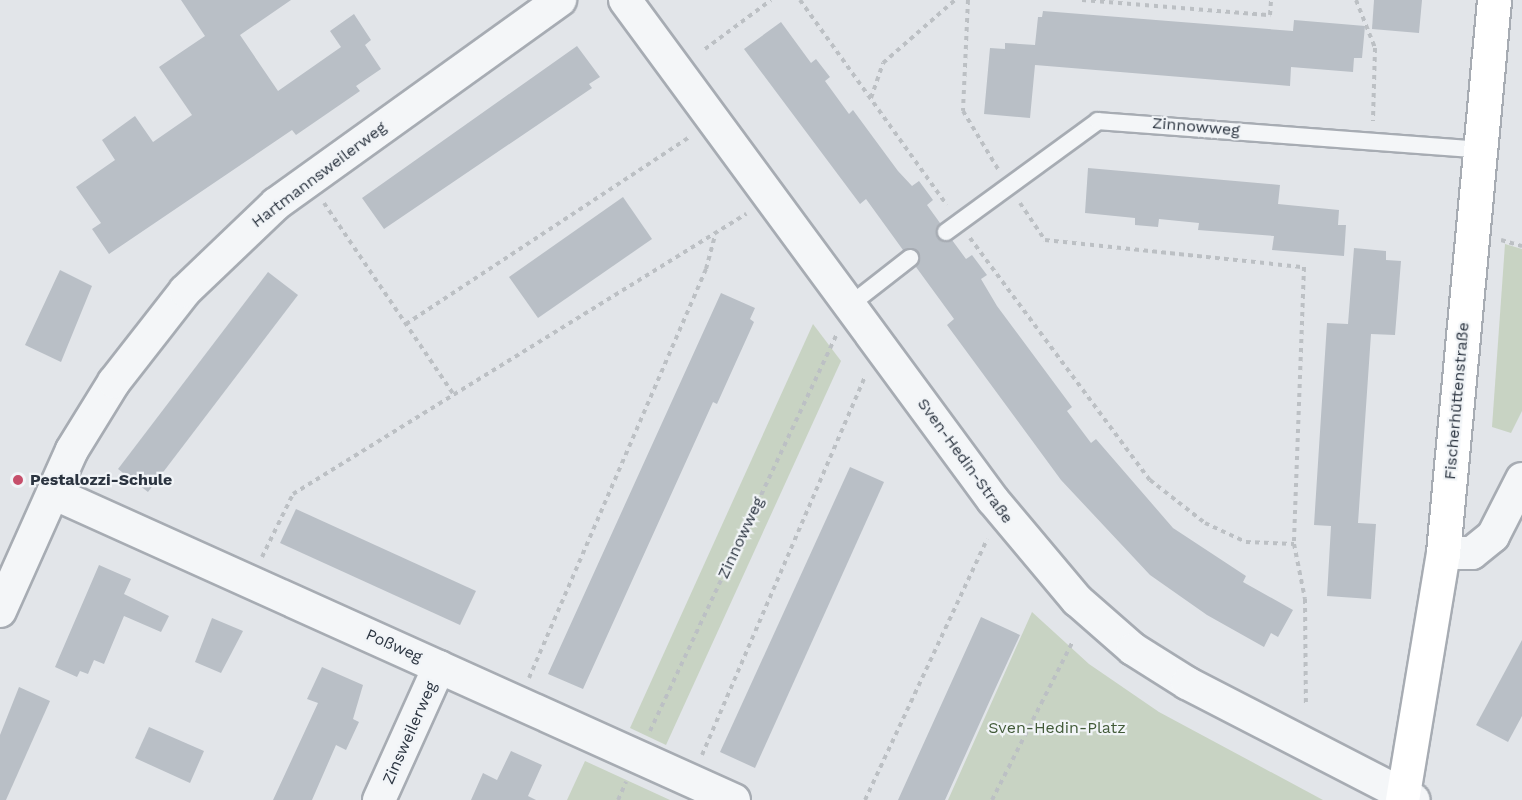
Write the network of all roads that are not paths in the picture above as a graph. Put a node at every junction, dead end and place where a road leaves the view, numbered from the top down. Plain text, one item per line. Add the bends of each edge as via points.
1 (560, 0) edge
2 (625, 0) edge
3 (1494, 0) edge
4 (1481, 150) junction
5 (953, 227) road end
6 (910, 258) dead end
7 (851, 304) junction
8 (1522, 479) edge
9 (53, 493) junction
10 (1443, 553) junction
11 (0, 611) edge
12 (440, 667) junction
13 (1406, 798) edge
14 (380, 800) edge
15 (734, 800) edge

1 - 9 street, Hartmannsweilerweg via 276,204 224,250 146,337 114,382 72,450
2 - 7 street, Sven-Hedin-Straße
3 - 4 street, Fischerhüttenstraße
4 - 5 lane, Zinnowweg via 1098,121
4 - 10 street, Fischerhüttenstraße
6 - 7 lane
7 - 13 street, Sven-Hedin-Straße via 1034,552 1083,606 1133,649 1187,682
8 - 10 street via 1492,536 1472,553
9 - 11 street, Hartmannsweilerweg
9 - 12 street, Poßweg
10 - 13 street, Fischerhüttenstraße
12 - 14 street, Zinsweilerweg
12 - 15 street, Poßweg

